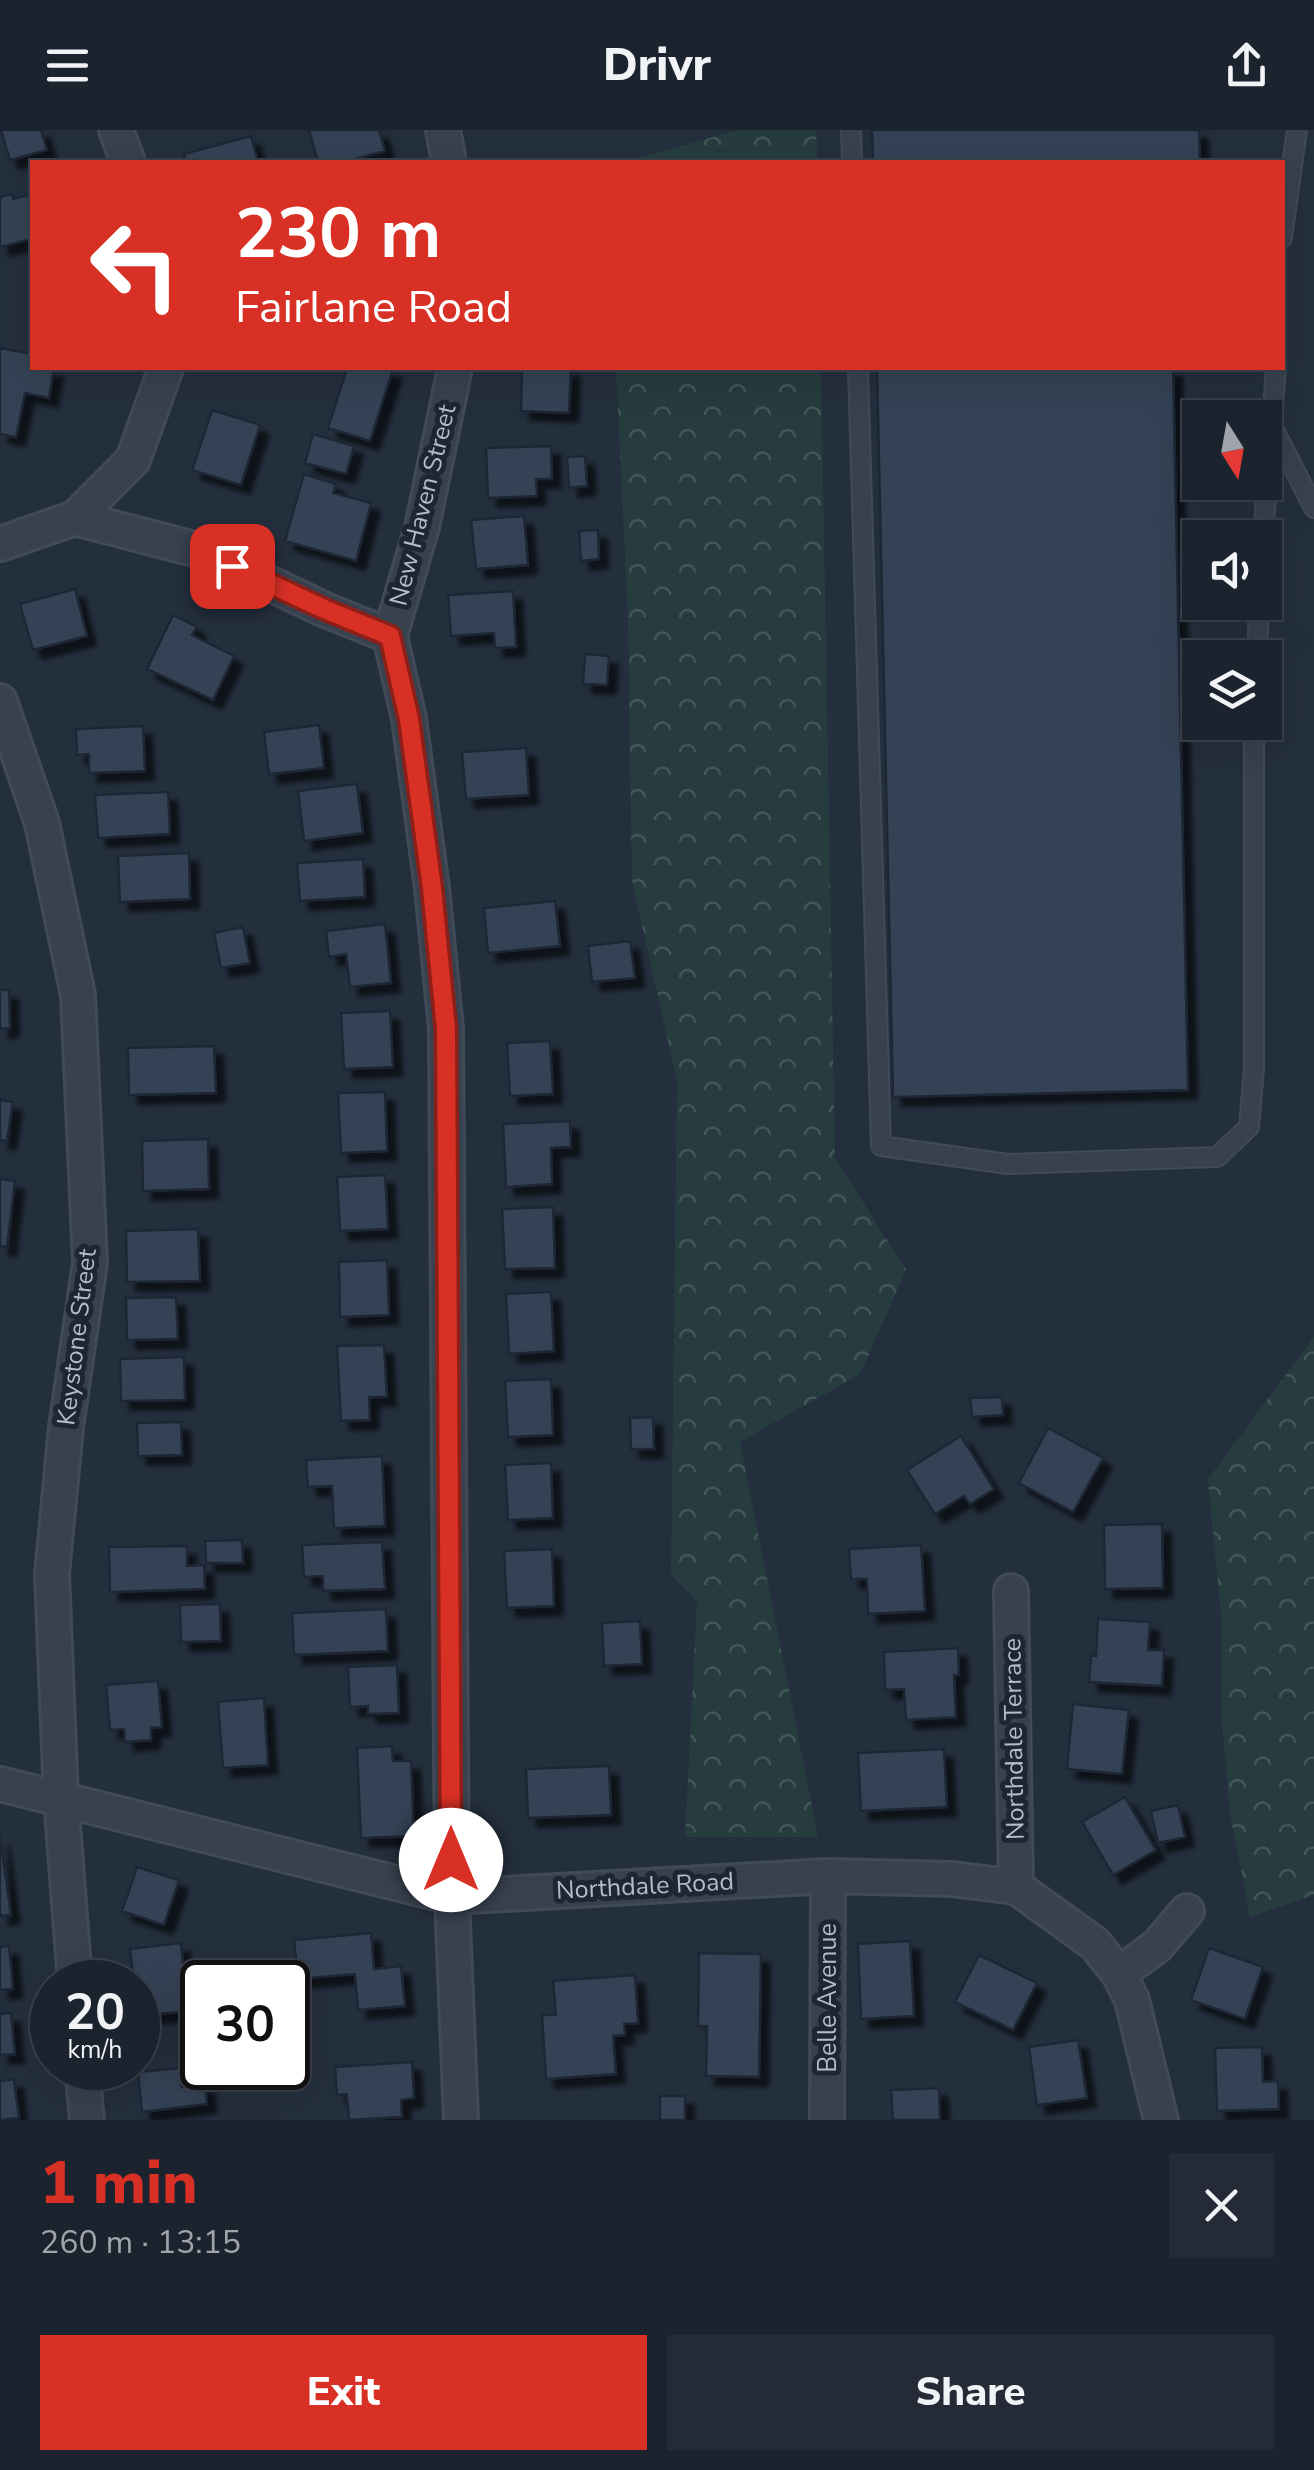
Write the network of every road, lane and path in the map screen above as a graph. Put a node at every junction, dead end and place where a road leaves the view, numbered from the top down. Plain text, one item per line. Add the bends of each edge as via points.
1 (116, 130) edge
2 (443, 130) edge
3 (851, 130) edge
4 (1298, 130) edge
5 (127, 160) edge
6 (449, 160) edge
7 (852, 160) edge
8 (1285, 218) edge
9 (165, 370) edge
10 (455, 370) edge
11 (858, 370) edge
12 (1276, 370) edge
13 (1274, 400) edge
14 (1282, 446) edge
15 (1314, 508) edge
16 (76, 518) junction
17 (0, 544) edge
18 (390, 636) junction
19 (0, 702) edge
20 (1254, 740) edge
21 (1012, 1591) dead end
22 (0, 1784) edge
23 (61, 1798) junction
24 (828, 1876) junction
25 (1016, 1888) junction
26 (452, 1897) junction
27 (1187, 1911) dead end
28 (73, 1960) edge
29 (1119, 1974) junction
30 (84, 2090) edge
31 (87, 2120) edge
32 (461, 2120) edge
33 (828, 2120) edge
34 (1160, 2120) edge

1 - 5 street
2 - 6 street
3 - 7 lane
4 - 8 lane
9 - 16 street via 133,460
10 - 18 street, New Haven Street via 422,527
11 - 20 lane via 881,1146 1008,1164 1217,1157 1249,1126
12 - 13 lane
14 - 15 lane
16 - 17 street
16 - 18 street via 202,551
18 - 26 street, New Haven Street via 409,719 446,1029
19 - 23 street, Keystone Street via 42,823 78,996 90,1263 52,1574
21 - 25 street, Northdale Terrace
22 - 23 street, Northdale Road
23 - 26 street, Northdale Road
23 - 28 street, Keystone Street
24 - 25 street, Northdale Road
24 - 26 street, Northdale Road
24 - 33 street, Belle Avenue
25 - 29 street, Northdale Road via 1095,1944
26 - 32 street, New Haven Street
27 - 29 street via 1157,1946
29 - 34 street, Northdale Road via 1132,2000
30 - 31 street

